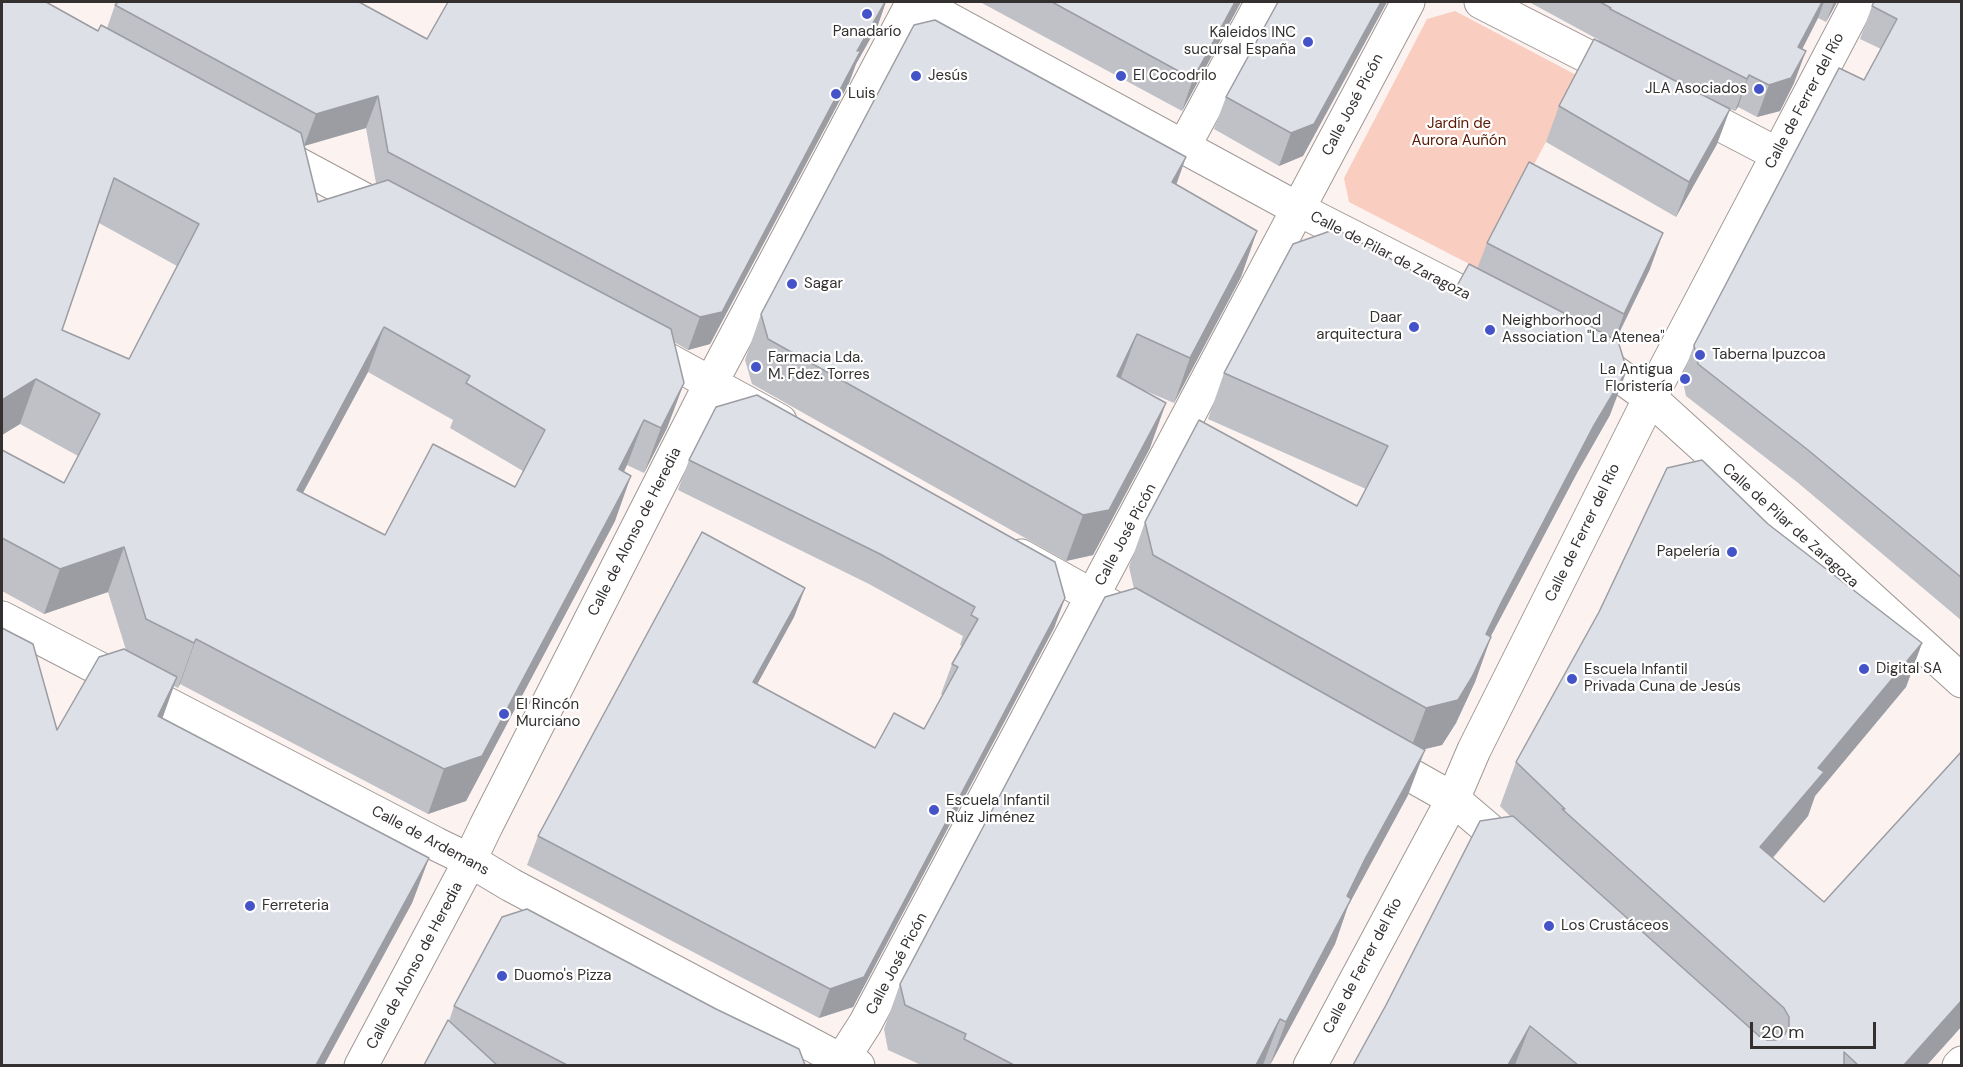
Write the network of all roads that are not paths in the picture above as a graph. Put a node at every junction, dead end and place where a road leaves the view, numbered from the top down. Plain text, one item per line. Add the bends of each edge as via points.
1 (913, 2) edge
2 (917, 2) edge
3 (1262, 2) edge
4 (1408, 2) edge
5 (1481, 2) edge
6 (1858, 2) edge
7 (251, 139) edge
8 (1184, 146) junction
9 (1777, 154) junction
10 (1298, 208) junction
11 (418, 228) edge
12 (1518, 321) edge
13 (617, 333) edge
14 (1560, 343) edge
15 (711, 383) junction
16 (1650, 398) junction
17 (804, 435) edge
18 (1000, 544) edge
19 (1093, 596) junction
20 (2, 618) edge
21 (1165, 636) edge
22 (1962, 681) edge
23 (1350, 741) edge
24 (1453, 800) junction
25 (469, 860) junction
26 (1533, 868) edge
27 (846, 1063) edge
28 (362, 1065) edge
29 (1310, 1065) edge

1 - 15 street, Calle de Alonso de Heredia
2 - 8 street, Calle de Pilar de Zaragoza
3 - 8 street
4 - 10 street, Calle José Picón
5 - 9 street
6 - 9 street, Calle de Ferrer del Río
7 - 11 street
8 - 10 street, Calle de Pilar de Zaragoza
9 - 16 street, Calle de Ferrer del Río
10 - 12 street, Calle de Pilar de Zaragoza
10 - 19 street, Calle José Picón
13 - 15 street
14 - 16 street, Calle de Pilar de Zaragoza via 1613,371
15 - 17 street
15 - 25 street, Calle de Alonso de Heredia
16 - 22 street, Calle de Pilar de Zaragoza
16 - 24 street, Calle de Ferrer del Río via 1474,750
18 - 19 street
19 - 21 street
19 - 27 street, Calle José Picón
20 - 25 street, Calle de Ardemans
23 - 24 street
24 - 26 street
24 - 29 street, Calle de Ferrer del Río
25 - 27 street, Calle de Ardemans
25 - 28 street, Calle de Alonso de Heredia

